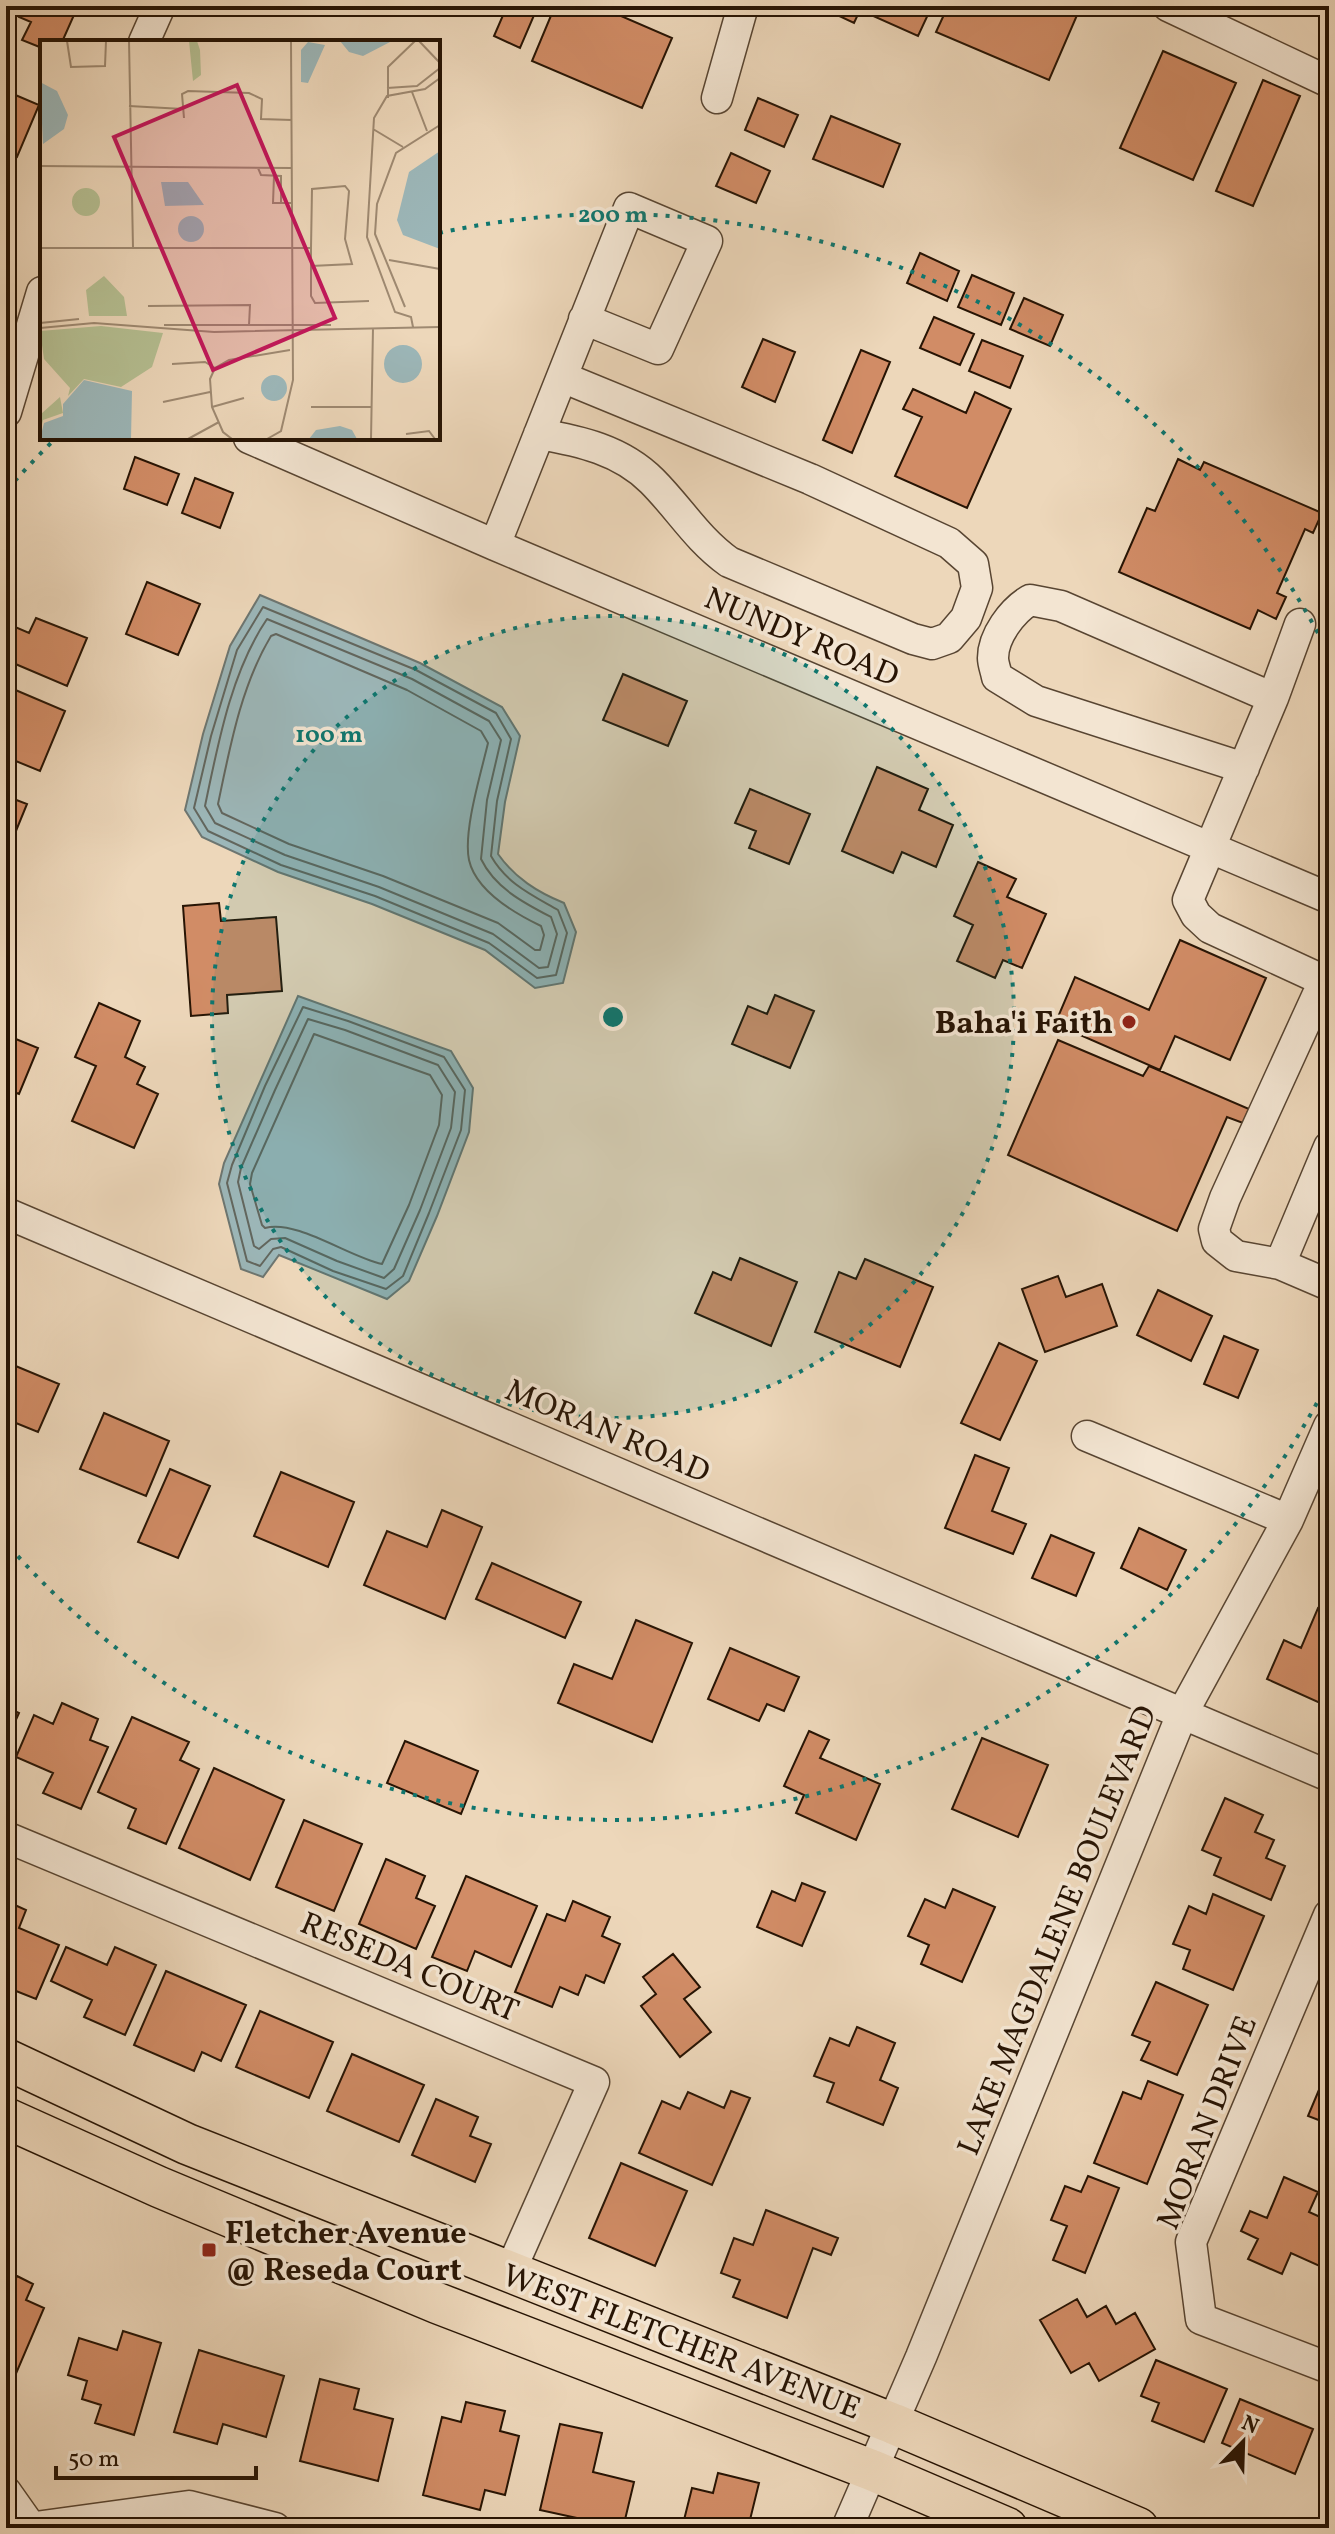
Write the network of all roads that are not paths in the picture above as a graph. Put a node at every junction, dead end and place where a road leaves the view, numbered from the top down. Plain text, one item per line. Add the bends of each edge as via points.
1 (160, 6) edge
2 (1168, 6) edge
3 (739, 7) edge
4 (145, 40) edge
5 (1329, 82) edge
6 (717, 98) dead end
7 (40, 298) edge
8 (584, 319) junction
9 (25, 340) edge
10 (562, 377) junction
11 (6, 412) edge
12 (539, 434) junction
13 (254, 440) edge
14 (495, 545) junction
15 (1300, 624) dead end
16 (1273, 698) junction
17 (1244, 768) junction
18 (1209, 847) junction
19 (1329, 898) edge
20 (1326, 982) edge
21 (1329, 1147) edge
22 (6, 1213) edge
23 (1280, 1264) junction
24 (1329, 1285) edge
25 (1329, 1426) edge
26 (1087, 1436) dead end
27 (1288, 1520) junction
28 (1182, 1714) junction
29 (1329, 1776) edge
30 (6, 1837) edge
31 (1329, 1915) edge
32 (1319, 1967) edge
33 (6, 2059) edge
34 (6, 2118) edge
35 (509, 2274) junction
36 (1329, 2368) edge
37 (894, 2424) junction
38 (874, 2471) junction
39 (6, 2492) edge
40 (29, 2527) edge
41 (275, 2528) edge
42 (847, 2528) edge
43 (1007, 2528) edge
44 (1138, 2528) edge

1 - 4 street
2 - 5 street
3 - 6 street
7 - 9 street
8 - 8 street via 629,208 707,241 658,349
8 - 10 street
9 - 11 street
10 - 12 street
10 - 12 street via 810,479 949,543 973,564 977,588 966,618 949,638 932,644 729,562 707,547 651,480 614,454
12 - 14 street
13 - 14 street, NUNDY ROAD
14 - 18 street, NUNDY ROAD
15 - 16 street
16 - 17 street
16 - 17 street via 1061,606 1030,600 1015,609 1002,631 993,656 997,677 1036,701
17 - 18 street
18 - 19 street, NUNDY ROAD
18 - 20 street via 1188,900 1196,915 1210,928
20 - 23 street via 1214,1229 1217,1241 1236,1256
21 - 23 street
22 - 28 street, MORAN ROAD
23 - 24 street
25 - 27 street, LAKE MAGDALENE BOULEVARD
26 - 27 street
27 - 28 street, LAKE MAGDALENE BOULEVARD
28 - 29 street, MORAN ROAD
28 - 37 street, LAKE MAGDALENE BOULEVARD
30 - 35 street, RESEDA COURT via 594,2082
31 - 32 street, MORAN DRIVE
32 - 36 street, MORAN DRIVE via 1191,2242 1201,2319
33 - 35 main road, WEST FLETCHER AVENUE via 187,2144
34 - 38 main road, WEST FLETCHER AVENUE via 422,2297
35 - 37 main road, WEST FLETCHER AVENUE
37 - 38 street, LAKE MAGDALENE BOULEVARD
37 - 44 main road, WEST FLETCHER AVENUE
38 - 42 street, LAKE MAGDALENE BOULEVARD
38 - 43 main road, WEST FLETCHER AVENUE
39 - 40 street
40 - 41 street via 189,2506

